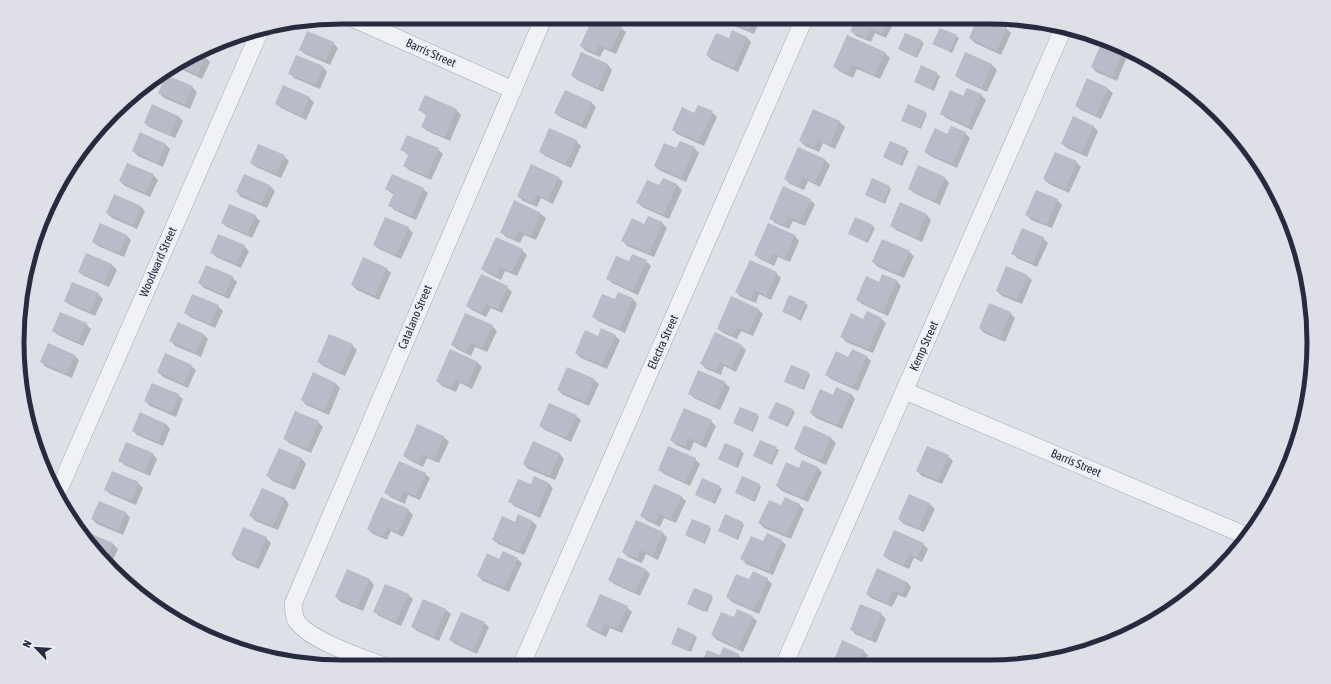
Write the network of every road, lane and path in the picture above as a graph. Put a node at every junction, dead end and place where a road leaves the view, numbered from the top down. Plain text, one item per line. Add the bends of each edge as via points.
1 (366, 24) edge
2 (541, 24) edge
3 (802, 24) edge
4 (1061, 33) edge
5 (258, 36) edge
6 (513, 90) junction
7 (905, 391) junction
8 (59, 487) edge
9 (1242, 534) edge
10 (369, 660) edge
11 (524, 660) edge
12 (786, 660) edge

1 - 6 street, Barris Street
2 - 6 street, Catalano Street
3 - 11 street, Electra Street
4 - 7 street, Kemp Street
5 - 8 street, Woodward Street
6 - 10 street, Catalano Street via 293,604 295,619 304,630 318,639
7 - 9 street, Barris Street
7 - 12 street, Kemp Street

